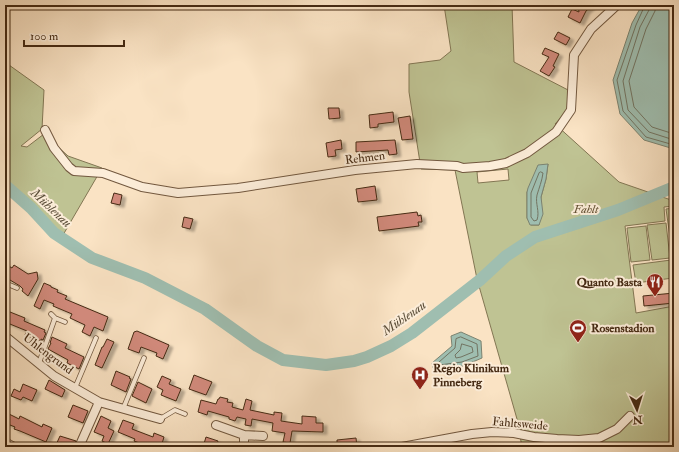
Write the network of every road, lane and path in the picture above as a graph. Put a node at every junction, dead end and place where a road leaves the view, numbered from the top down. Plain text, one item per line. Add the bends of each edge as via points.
1 (617, 5) edge
2 (44, 130) dead end
3 (5, 283) edge
4 (17, 288) dead end
5 (51, 314) dead end
6 (55, 318) junction
7 (65, 322) dead end
8 (5, 336) edge
9 (96, 338) dead end
10 (144, 358) dead end
11 (39, 363) junction
12 (75, 388) junction
13 (99, 402) junction
14 (123, 409) junction
15 (185, 414) dead end
16 (630, 416) dead end
17 (160, 419) joint
18 (216, 425) dead end
19 (244, 435) junction
20 (263, 436) dead end
21 (5, 442) edge
22 (14, 447) edge
23 (79, 447) edge
24 (244, 447) edge
25 (402, 447) edge

1 - 2 street, Rehmen via 591,29 574,55 571,110 556,132 526,153 506,163 463,168 417,164 355,170 238,188 178,193 142,187 103,173 74,171 54,148
3 - 4 lane
5 - 6 lane
6 - 7 lane
6 - 11 lane
8 - 11 street, Uhlengrund
9 - 12 lane
10 - 14 lane
11 - 12 street, Uhlengrund via 54,376
12 - 13 street, Uhlengrund
13 - 14 street, Uhlengrund
13 - 23 street
14 - 17 street, Uhlengrund
15 - 17 lane via 175,410
16 - 25 street, Fahltsweide via 617,429 600,438 557,439 492,432
18 - 19 street
19 - 20 street
19 - 24 street
21 - 22 street

